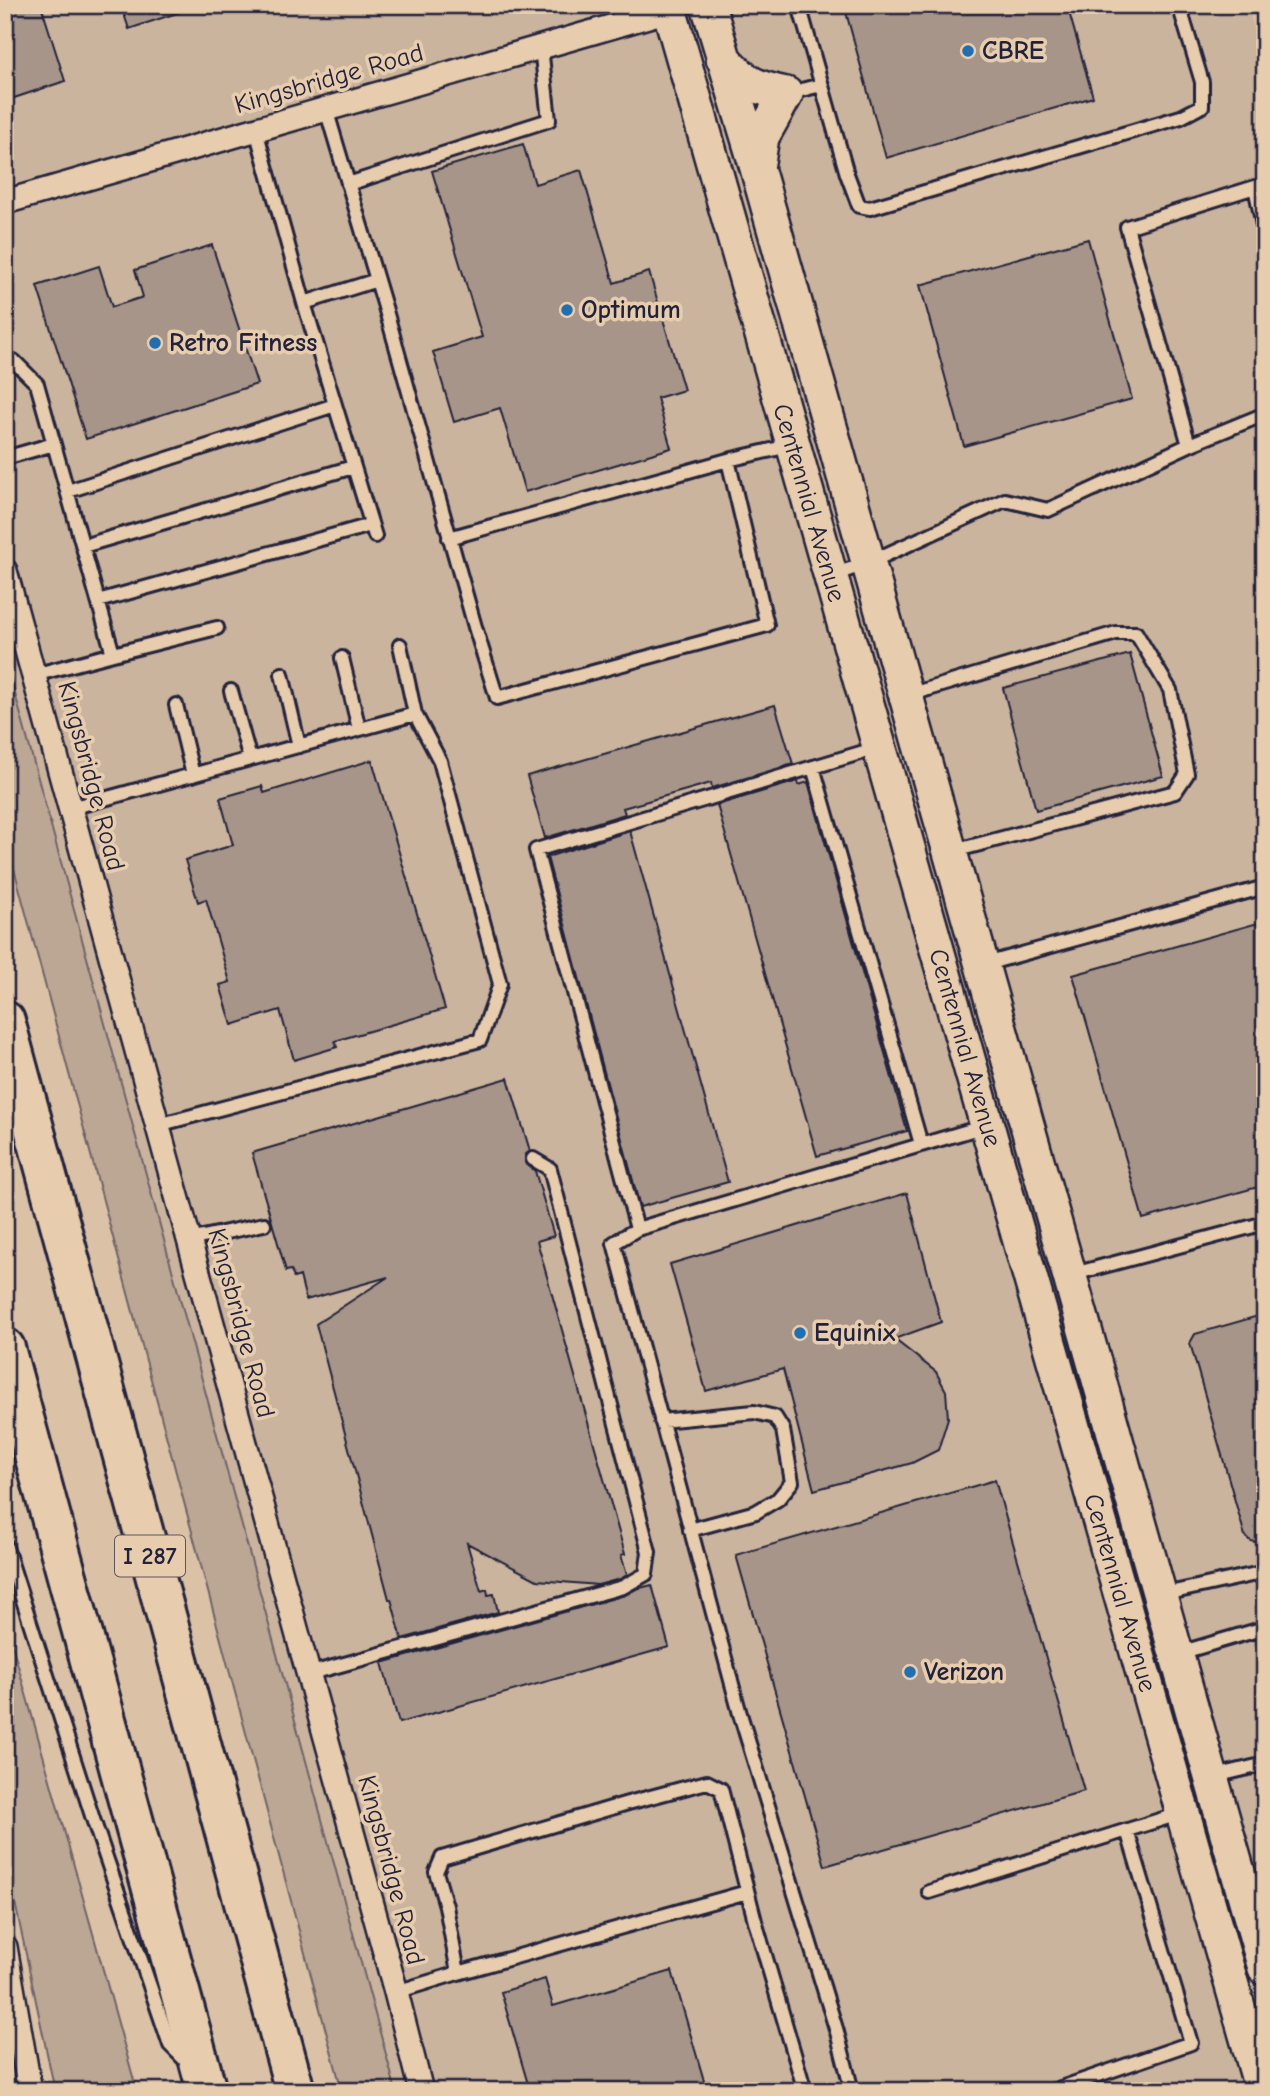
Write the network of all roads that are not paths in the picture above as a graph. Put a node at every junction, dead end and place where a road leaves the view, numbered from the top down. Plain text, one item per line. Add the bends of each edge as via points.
1 (708, 5) edge
2 (799, 5) edge
3 (1180, 5) edge
4 (668, 8) edge
5 (541, 47) junction
6 (723, 58) junction
7 (821, 85) junction
8 (786, 94) junction
9 (326, 109) junction
10 (257, 130) junction
11 (757, 168) junction
12 (348, 184) junction
13 (5, 202) edge
14 (1265, 235) edge
15 (377, 280) junction
16 (304, 303) junction
17 (5, 363) edge
18 (335, 405) junction
19 (1265, 414) edge
20 (54, 444) junction
21 (793, 445) junction
22 (1189, 445) junction
23 (5, 458) edge
24 (728, 460) junction
25 (353, 467) junction
26 (68, 492) junction
27 (449, 538) junction
28 (83, 546) junction
29 (868, 563) junction
30 (5, 571) edge
31 (830, 576) junction
32 (98, 601) junction
33 (217, 628) dead end
34 (400, 645) dead end
35 (113, 654) junction
36 (342, 658) dead end
37 (34, 674) junction
38 (282, 674) dead end
39 (231, 691) dead end
40 (906, 696) junction
41 (176, 705) dead end
42 (415, 714) junction
43 (359, 729) junction
44 (299, 746) junction
45 (879, 747) junction
46 (250, 759) junction
47 (813, 767) junction
48 (193, 775) junction
49 (71, 808) junction
50 (950, 852) junction
51 (1265, 887) edge
52 (982, 965) junction
53 (5, 1021) edge
54 (158, 1125) junction
55 (987, 1126) junction
56 (921, 1144) junction
57 (533, 1159) dead end
58 (1265, 1223) edge
59 (264, 1224) dead end
60 (638, 1228) junction
61 (189, 1240) junction
62 (1069, 1275) junction
63 (5, 1348) edge
64 (661, 1421) junction
65 (690, 1530) junction
66 (5, 1544) edge
67 (1265, 1572) edge
68 (1160, 1595) junction
69 (1265, 1640) edge
70 (1176, 1654) junction
71 (308, 1674) junction
72 (1265, 1764) edge
73 (1211, 1777) junction
74 (1183, 1813) junction
75 (1127, 1830) junction
76 (747, 1892) junction
77 (929, 1892) dead end
78 (5, 1947) edge
79 (1265, 1968) edge
80 (458, 1972) junction
81 (396, 1992) junction
82 (206, 2085) edge
83 (30, 2091) edge
84 (295, 2091) edge
85 (421, 2091) edge
86 (804, 2091) edge
87 (852, 2091) edge
88 (1052, 2091) edge
89 (1262, 2091) edge

1 - 6 main road, Centennial Avenue
2 - 7 lane
3 - 7 lane via 1202,82 1202,106 1181,117 870,208 859,206 846,174
4 - 5 street, Kingsbridge Road
4 - 21 main road, Centennial Avenue
5 - 9 street, Kingsbridge Road
5 - 12 lane via 548,120
6 - 8 main road via 743,79
6 - 11 main road, Centennial Avenue
7 - 8 lane
8 - 11 main road via 762,137
9 - 10 street, Kingsbridge Road
9 - 12 lane
10 - 13 street, Kingsbridge Road
10 - 16 lane
11 - 29 main road, Centennial Avenue
12 - 15 lane
14 - 22 lane via 1255,187 1127,227
15 - 16 lane
15 - 27 lane
16 - 18 lane
17 - 20 lane via 14,361 37,384
18 - 25 lane
18 - 26 lane
19 - 22 lane
20 - 23 lane
20 - 26 lane
21 - 24 lane
21 - 31 main road, Centennial Avenue
22 - 29 lane via 1048,510 1005,500
24 - 27 lane
24 - 27 lane via 767,625 497,698
25 - 28 lane
25 - 32 lane via 373,531
26 - 28 lane
28 - 32 lane
29 - 31 lane
29 - 40 main road, Centennial Avenue
30 - 37 street, Kingsbridge Road
31 - 45 main road, Centennial Avenue
32 - 35 lane
33 - 35 lane
34 - 42 lane
35 - 37 lane
36 - 43 lane
37 - 49 street, Kingsbridge Road
38 - 44 lane
39 - 46 lane
40 - 50 main road, Centennial Avenue
40 - 50 lane via 1116,633 1136,633 1170,690 1187,774 1175,792
41 - 48 lane
42 - 43 lane
42 - 54 lane via 440,761 500,984 480,1040
43 - 44 lane
44 - 46 lane
45 - 47 lane
45 - 55 main road, Centennial Avenue
46 - 48 lane
47 - 56 lane
47 - 60 lane via 536,850
48 - 49 lane
49 - 54 street, Kingsbridge Road
50 - 52 main road, Centennial Avenue
51 - 52 lane
52 - 62 main road, Centennial Avenue
53 - 84 highway, I 287
54 - 61 street, Kingsbridge Road
55 - 56 lane
55 - 74 main road, Centennial Avenue
56 - 60 lane
57 - 71 lane via 550,1169 649,1552 646,1574 623,1587
58 - 62 lane
59 - 61 lane
60 - 64 lane via 614,1243
61 - 71 street, Kingsbridge Road
62 - 68 main road, Centennial Avenue
63 - 82 highway
64 - 65 lane
64 - 65 lane via 754,1412 775,1417 783,1430 792,1482 778,1499 756,1512
65 - 87 lane
66 - 82 lane via 170,2045
67 - 68 lane
68 - 70 main road, Centennial Avenue
69 - 70 lane via 1261,1629
70 - 73 main road, Centennial Avenue
71 - 81 street, Kingsbridge Road
72 - 73 lane
73 - 79 main road, Centennial Avenue
74 - 75 lane
74 - 89 main road, Centennial Avenue
75 - 77 lane
75 - 88 lane via 1191,2043
76 - 80 lane
76 - 80 lane via 721,1789 707,1782 628,1803 442,1858 436,1872
76 - 86 lane
78 - 83 street
80 - 81 lane
81 - 85 street, Kingsbridge Road

